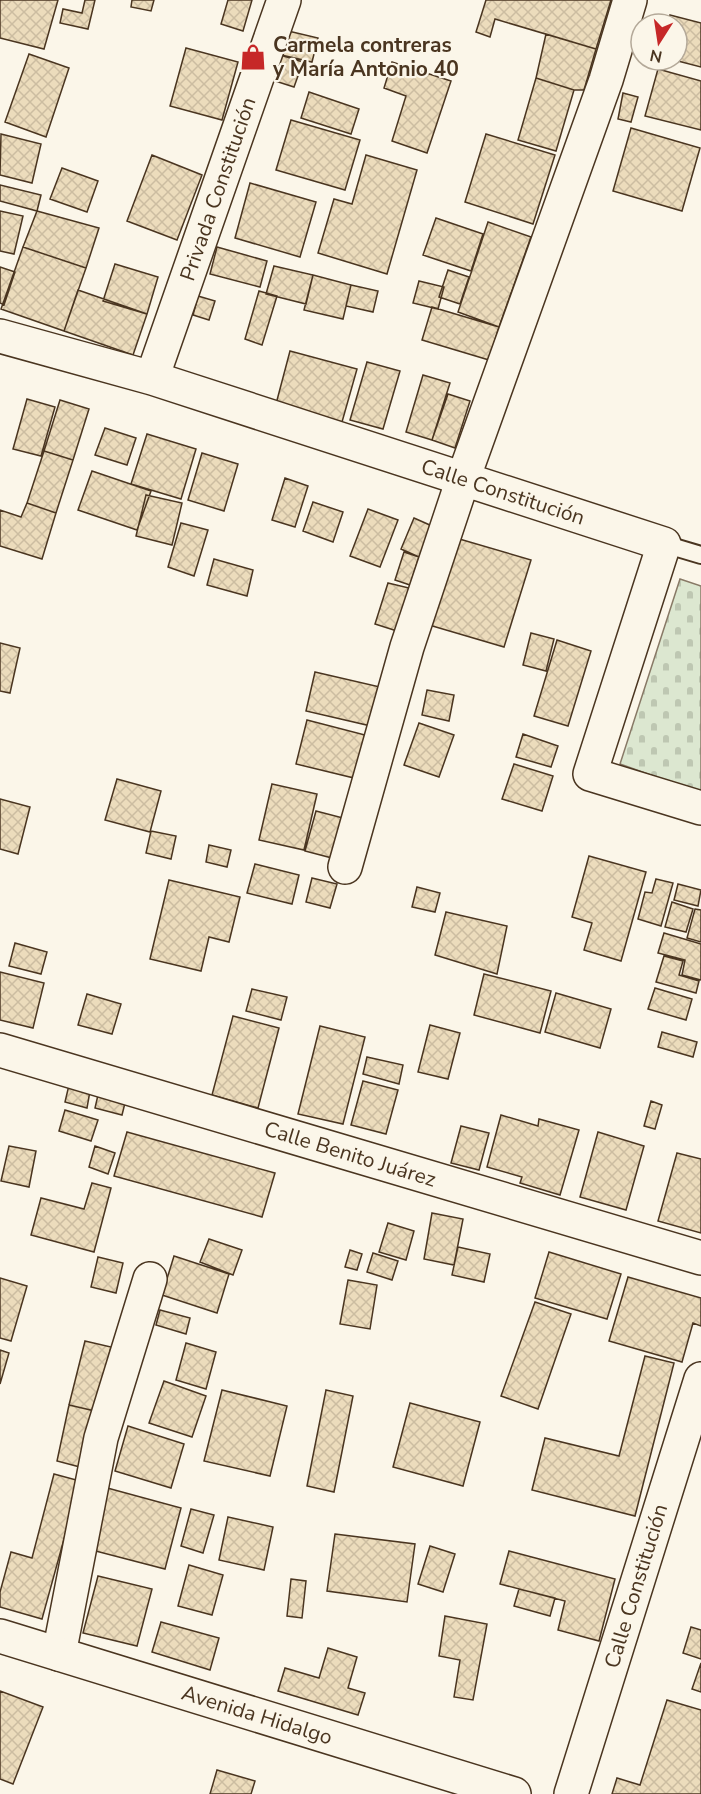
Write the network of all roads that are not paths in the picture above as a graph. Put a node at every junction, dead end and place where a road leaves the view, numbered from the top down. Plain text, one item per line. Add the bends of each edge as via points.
1 (284, 0) edge
2 (630, 0) edge
3 (0, 336) edge
4 (152, 378) junction
5 (463, 479) junction
6 (664, 544) junction
7 (701, 555) edge
8 (701, 808) edge
9 (345, 867) dead end
10 (0, 1050) edge
11 (701, 1258) edge
12 (150, 1279) dead end
13 (701, 1379) edge
14 (0, 1636) edge
15 (59, 1654) junction
16 (514, 1794) edge
17 (571, 1794) edge

1 - 4 street, Privada Constitución
2 - 5 street via 606,80
3 - 4 street, Calle Constitución
4 - 5 street, Calle Constitución
5 - 6 street, Calle Constitución
5 - 9 street via 407,647
6 - 7 lane
6 - 8 street via 590,774
10 - 11 street, Calle Benito Juárez
12 - 15 street via 100,1438
13 - 17 street, Calle Constitución
14 - 15 street, Avenida Hidalgo
15 - 16 street, Avenida Hidalgo

